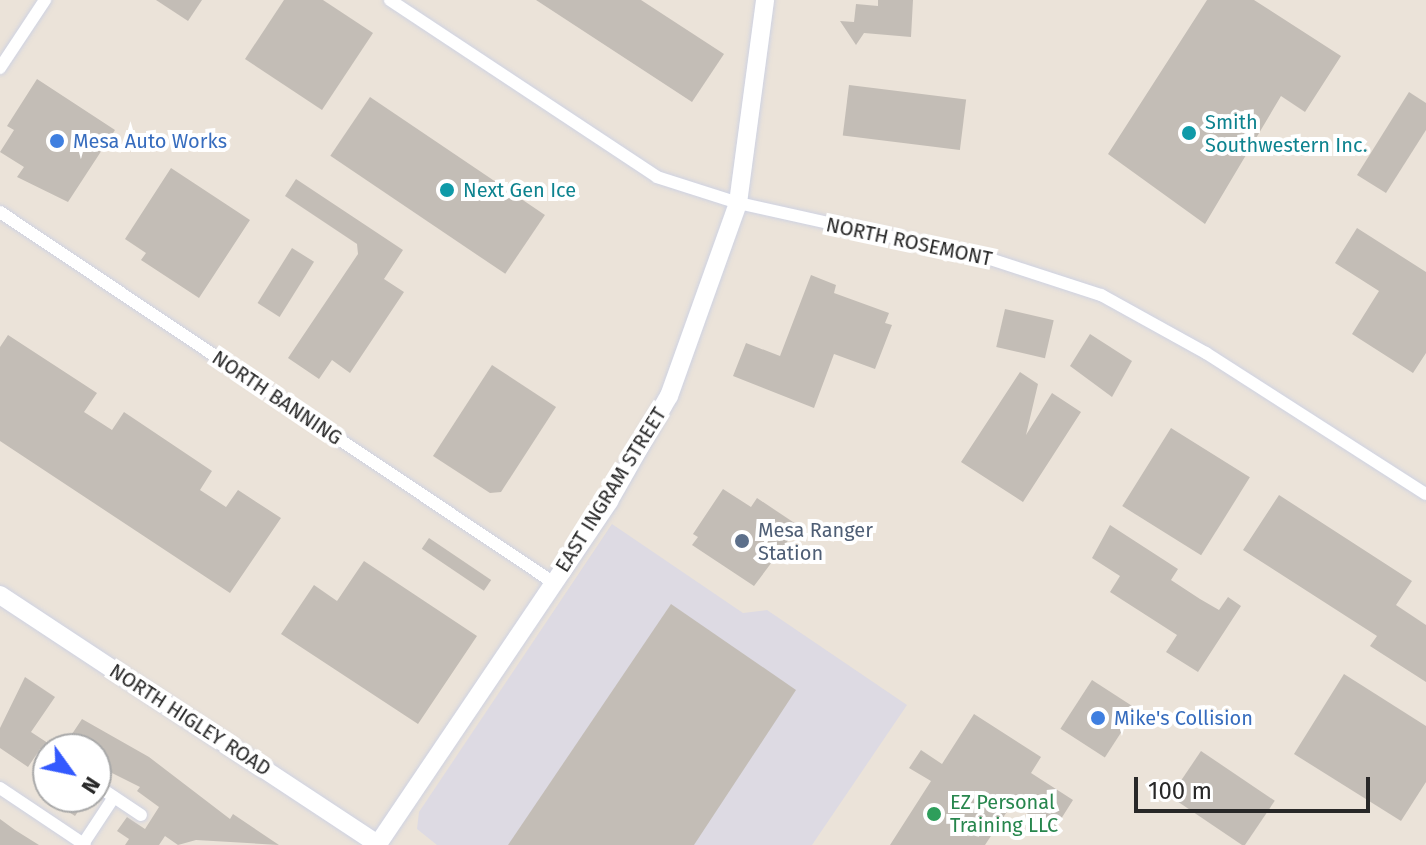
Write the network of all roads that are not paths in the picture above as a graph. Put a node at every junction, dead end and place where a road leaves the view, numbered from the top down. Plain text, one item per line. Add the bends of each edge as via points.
1 (45, 0) edge
2 (390, 0) edge
3 (765, 0) edge
4 (0, 68) edge
5 (738, 203) junction
6 (0, 212) edge
7 (1426, 494) edge
8 (554, 583) junction
9 (0, 595) edge
10 (0, 788) edge
11 (114, 797) joint
12 (141, 815) dead end
13 (78, 843) edge
14 (378, 845) edge

1 - 4 street
2 - 5 street, NORTH ROSEMONT via 657,177
3 - 5 street, EAST INGRAM STREET
5 - 7 street, NORTH ROSEMONT via 987,258 1101,295 1206,353
5 - 8 street, EAST INGRAM STREET via 669,396
6 - 8 street, NORTH BANNING
8 - 14 street, EAST INGRAM STREET
9 - 14 street, NORTH HIGLEY ROAD
10 - 13 street
11 - 12 street
11 - 13 street

